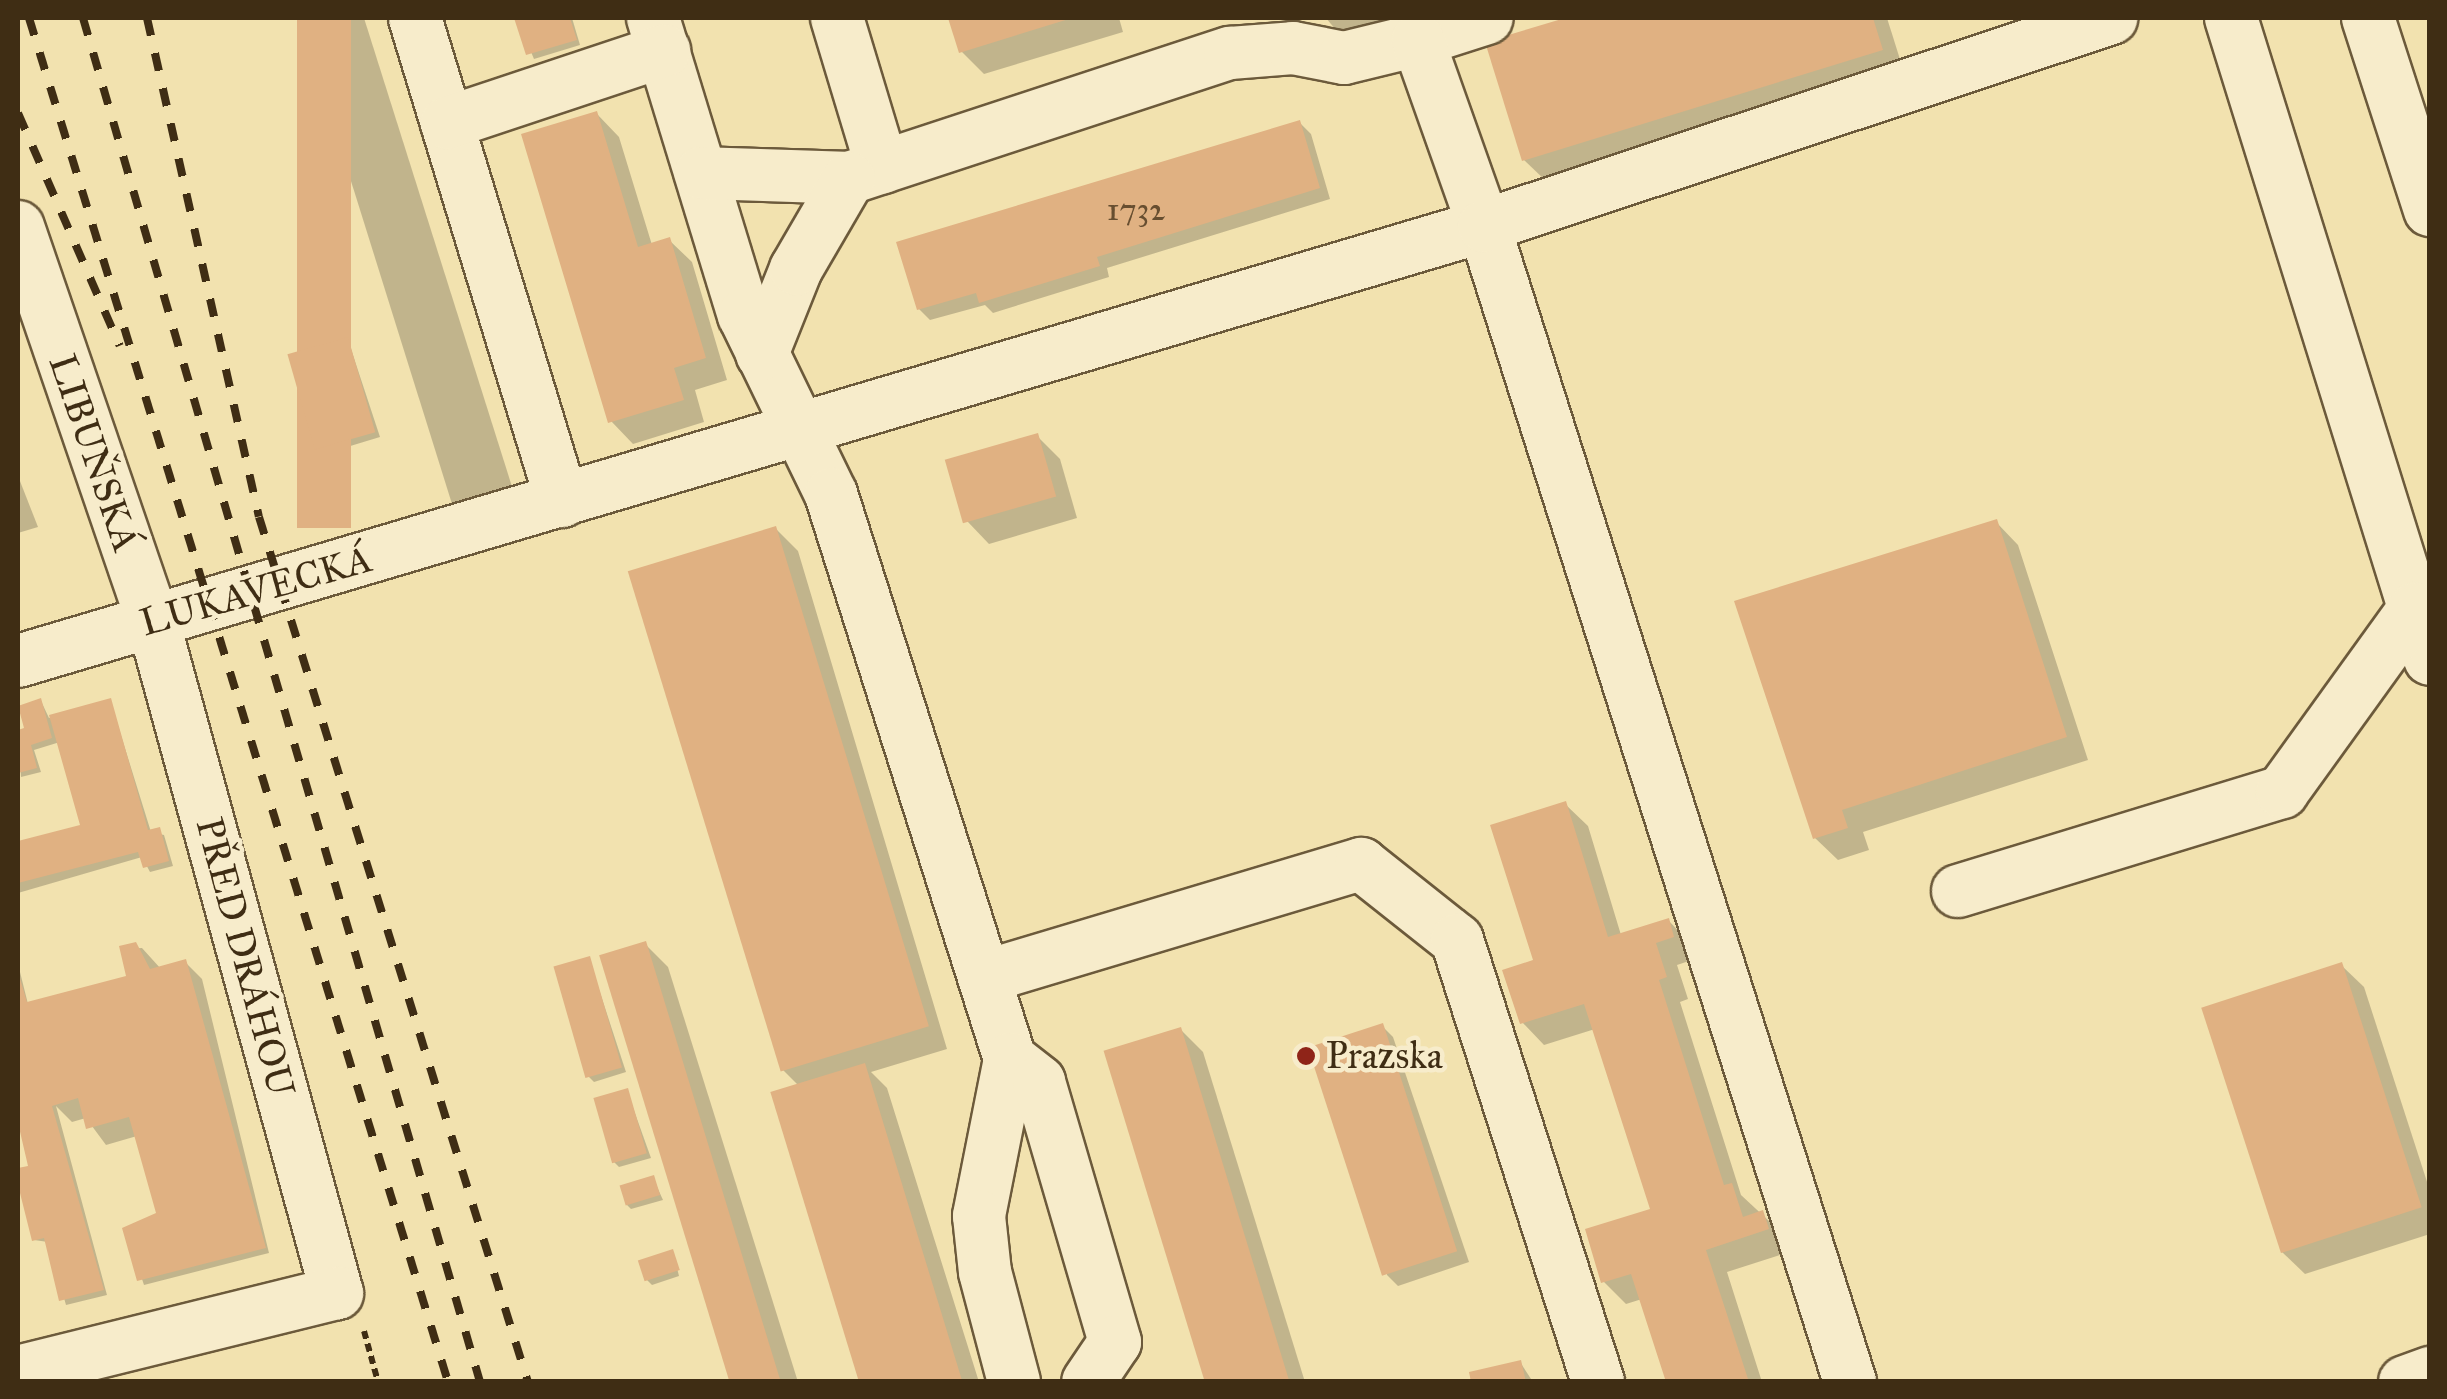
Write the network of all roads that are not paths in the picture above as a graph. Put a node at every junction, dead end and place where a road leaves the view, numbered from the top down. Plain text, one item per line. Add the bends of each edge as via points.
1 (415, 18) edge
2 (837, 18) edge
3 (1487, 18) edge
4 (2111, 18) edge
5 (2231, 18) edge
6 (2368, 18) edge
7 (659, 34) edge
8 (1225, 35) edge
9 (1418, 40) junction
10 (447, 123) junction
11 (866, 172) junction
12 (701, 173) junction
13 (2430, 210) edge
14 (1484, 226) junction
15 (18, 228) edge
16 (762, 354) junction
17 (798, 429) junction
18 (562, 500) junction
19 (2414, 609) junction
20 (153, 622) junction
21 (2430, 660) edge
22 (18, 661) edge
23 (1958, 891) dead end
24 (984, 977) junction
25 (1010, 1059) junction
26 (18, 1372) edge
27 (2430, 1373) edge
28 (1014, 1382) edge
29 (1088, 1382) edge
30 (1598, 1382) edge
31 (1850, 1382) edge
32 (2405, 1382) edge

1 - 10 street
2 - 11 street
3 - 9 street
4 - 14 street, LUKAVECKÁ
5 - 19 street
6 - 13 street
7 - 10 street
7 - 12 street
8 - 9 street via 1344,58
8 - 11 street
9 - 14 street
10 - 18 street
11 - 12 street
11 - 16 street via 796,269
12 - 16 street
14 - 17 street, LUKAVECKÁ
14 - 31 street
15 - 20 street, LIBUŇSKÁ
16 - 17 street
17 - 18 street, LUKAVECKÁ
17 - 24 street via 831,494
18 - 20 street, LUKAVECKÁ
19 - 21 street
19 - 23 street via 2282,792
20 - 22 street, LUKAVECKÁ
20 - 26 street, PŘED DRÁHOU via 338,1293
24 - 25 street
24 - 30 street via 1361,864 1456,940
25 - 28 street via 979,1216 984,1272
25 - 29 street via 1039,1082 1115,1342
27 - 32 street

